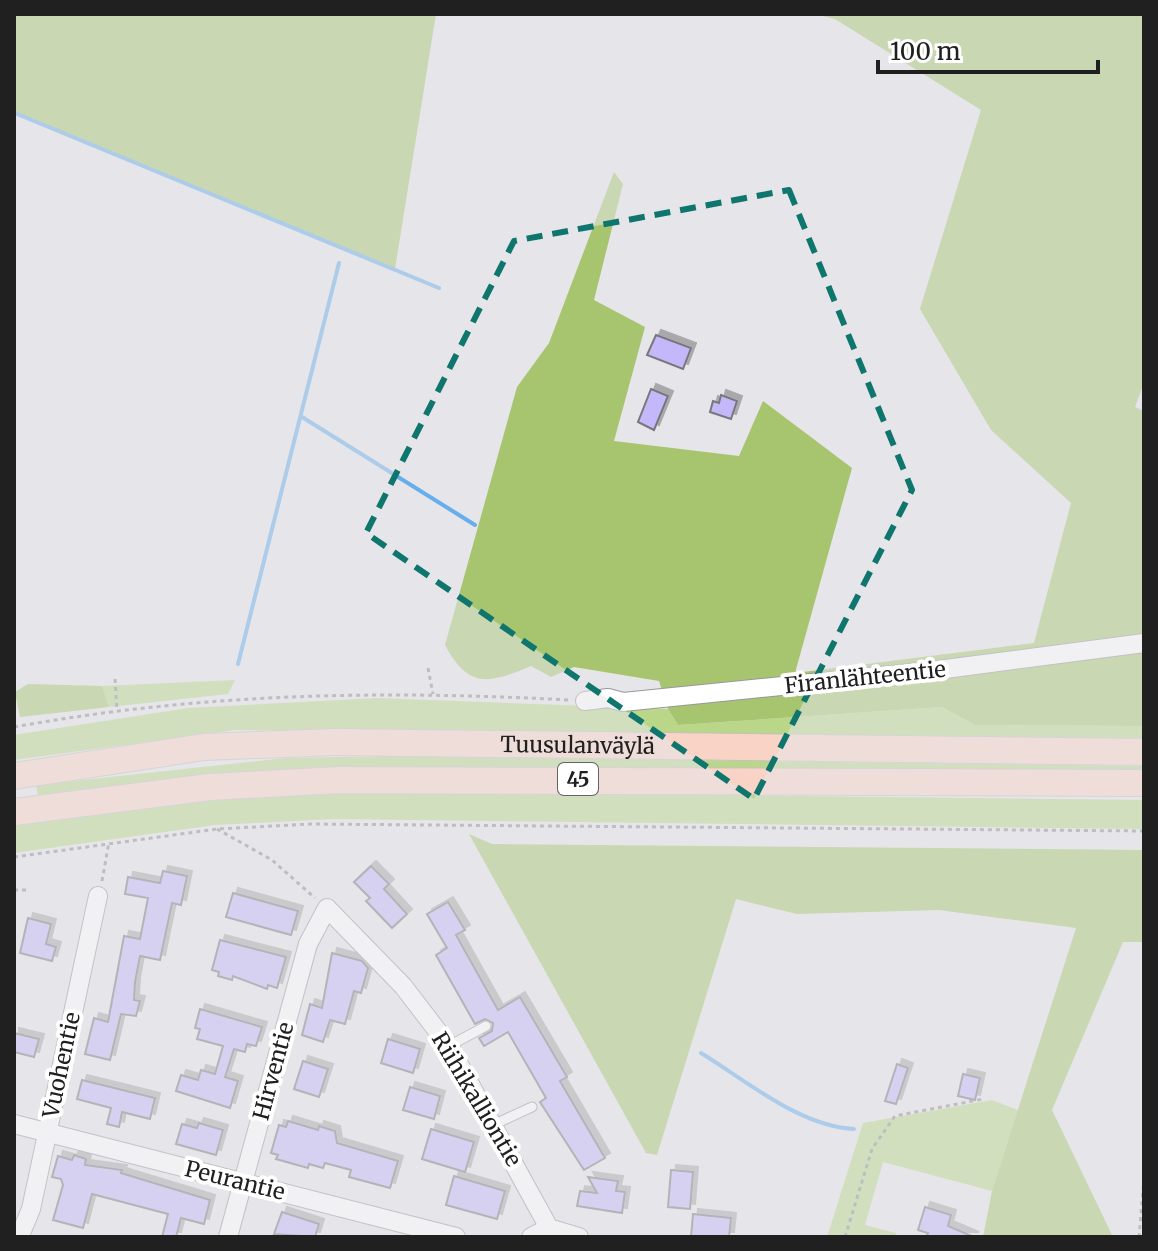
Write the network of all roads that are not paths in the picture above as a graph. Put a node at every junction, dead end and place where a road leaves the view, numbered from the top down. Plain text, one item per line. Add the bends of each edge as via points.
1 (1144, 643) edge
2 (585, 701) road end
3 (1144, 752) edge
4 (14, 776) edge
5 (1144, 783) edge
6 (14, 812) edge
7 (98, 896) road end
8 (327, 908) joint
9 (486, 1026) dead end
10 (449, 1046) junction
11 (532, 1107) dead end
12 (14, 1124) edge
13 (495, 1124) junction
14 (48, 1132) junction
15 (243, 1181) junction
16 (549, 1228) junction
17 (21, 1233) dead end
18 (228, 1237) edge
19 (456, 1237) edge
20 (531, 1237) edge
21 (579, 1237) edge

1 - 2 street, Firanlähteentie via 915,673 623,702
3 - 4 main road, Tuusulanväylä / 45 via 337,742 204,747
5 - 6 main road, Tuusulanväylä / 45 via 340,780 210,787
7 - 14 street, Vuohentie
8 - 10 street, Riihikalliontie via 403,986
8 - 15 street, Hirventie via 307,948
9 - 10 lane
10 - 13 street, Riihikalliontie
11 - 13 lane
12 - 14 street, Peurantie
13 - 16 street, Riihikalliontie
14 - 15 street, Peurantie
14 - 17 street, Vuohentie
15 - 18 street, Hirventie
15 - 19 street, Peurantie
16 - 20 street
16 - 21 street

